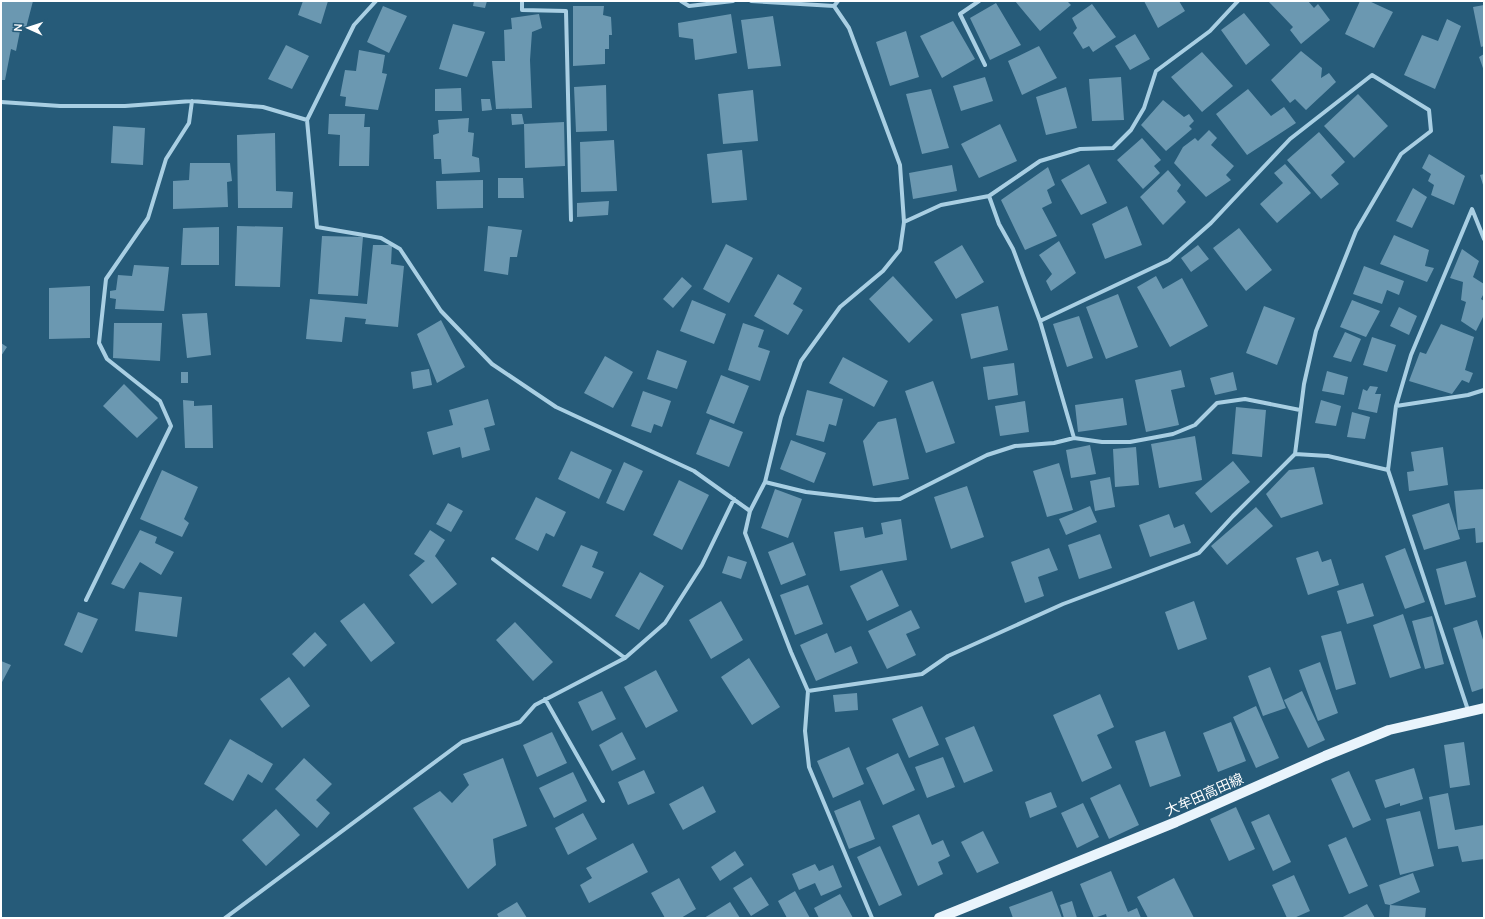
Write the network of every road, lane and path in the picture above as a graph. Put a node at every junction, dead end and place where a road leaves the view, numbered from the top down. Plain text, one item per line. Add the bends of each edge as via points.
1 (376, 1) edge
2 (522, 1) edge
3 (681, 1) edge
4 (733, 1) edge
5 (751, 1) edge
6 (838, 1) edge
7 (979, 1) edge
8 (1238, 1) edge
9 (834, 6) junction
10 (985, 65) dead end
11 (192, 101) junction
12 (1, 102) edge
13 (307, 120) junction
14 (989, 196) junction
15 (571, 220) dead end
16 (904, 222) junction
17 (1484, 239) edge
18 (1040, 321) junction
19 (1484, 390) edge
20 (1396, 406) junction
21 (1300, 410) junction
22 (1074, 438) junction
23 (1295, 454) junction
24 (1388, 470) junction
25 (765, 482) junction
26 (734, 499) junction
27 (750, 510) junction
28 (493, 559) dead end
29 (86, 600) dead end
30 (625, 658) junction
31 (808, 691) junction
32 (545, 700) junction
33 (1484, 708) edge
34 (1469, 712) junction
35 (603, 801) dead end
36 (225, 918) edge
37 (872, 918) edge
38 (939, 918) edge

1 - 13 street via 354,25
2 - 15 street via 522,10 566,11
3 - 4 street via 689,6
5 - 9 street
6 - 9 street
7 - 10 street via 960,14
8 - 14 street via 1210,31 1156,71 1144,108 1131,130 1113,148 1080,150 1040,161
9 - 16 street via 849,28 900,165
11 - 12 street via 125,106 60,106
11 - 13 street via 263,107
11 - 29 street via 189,123 166,159 148,218 106,279 99,343 106,359 160,401 171,426
13 - 26 street via 317,227 381,238 400,249 441,311 492,364 556,407 694,471
14 - 16 street via 941,204
14 - 18 street via 999,224 1013,249
16 - 25 street via 900,250 883,271 840,307 801,360 781,417
17 - 20 street via 1472,209 1411,355
18 - 21 street via 1169,260 1211,223 1290,139 1372,75 1428,110 1431,131 1401,154 1356,231 1316,332
18 - 22 street
19 - 20 street via 1468,396
20 - 24 street
21 - 22 street via 1245,399 1217,403 1195,425 1173,434 1130,442
21 - 23 street
22 - 25 street via 1054,443 1016,446 986,455 900,499 875,500 806,492
23 - 24 street via 1328,456
23 - 31 street via 1199,553 1063,604 948,656 922,674
24 - 34 street
25 - 27 street
26 - 27 street
26 - 30 street via 702,565 665,623
27 - 31 street via 745,533
28 - 30 street
30 - 32 street
31 - 37 street via 805,731 809,767
32 - 35 street
32 - 36 street via 535,705 520,722 462,742
33 - 34 main road, 大牟田高田線
34 - 38 main road, 大牟田高田線 via 1389,730 1176,822

